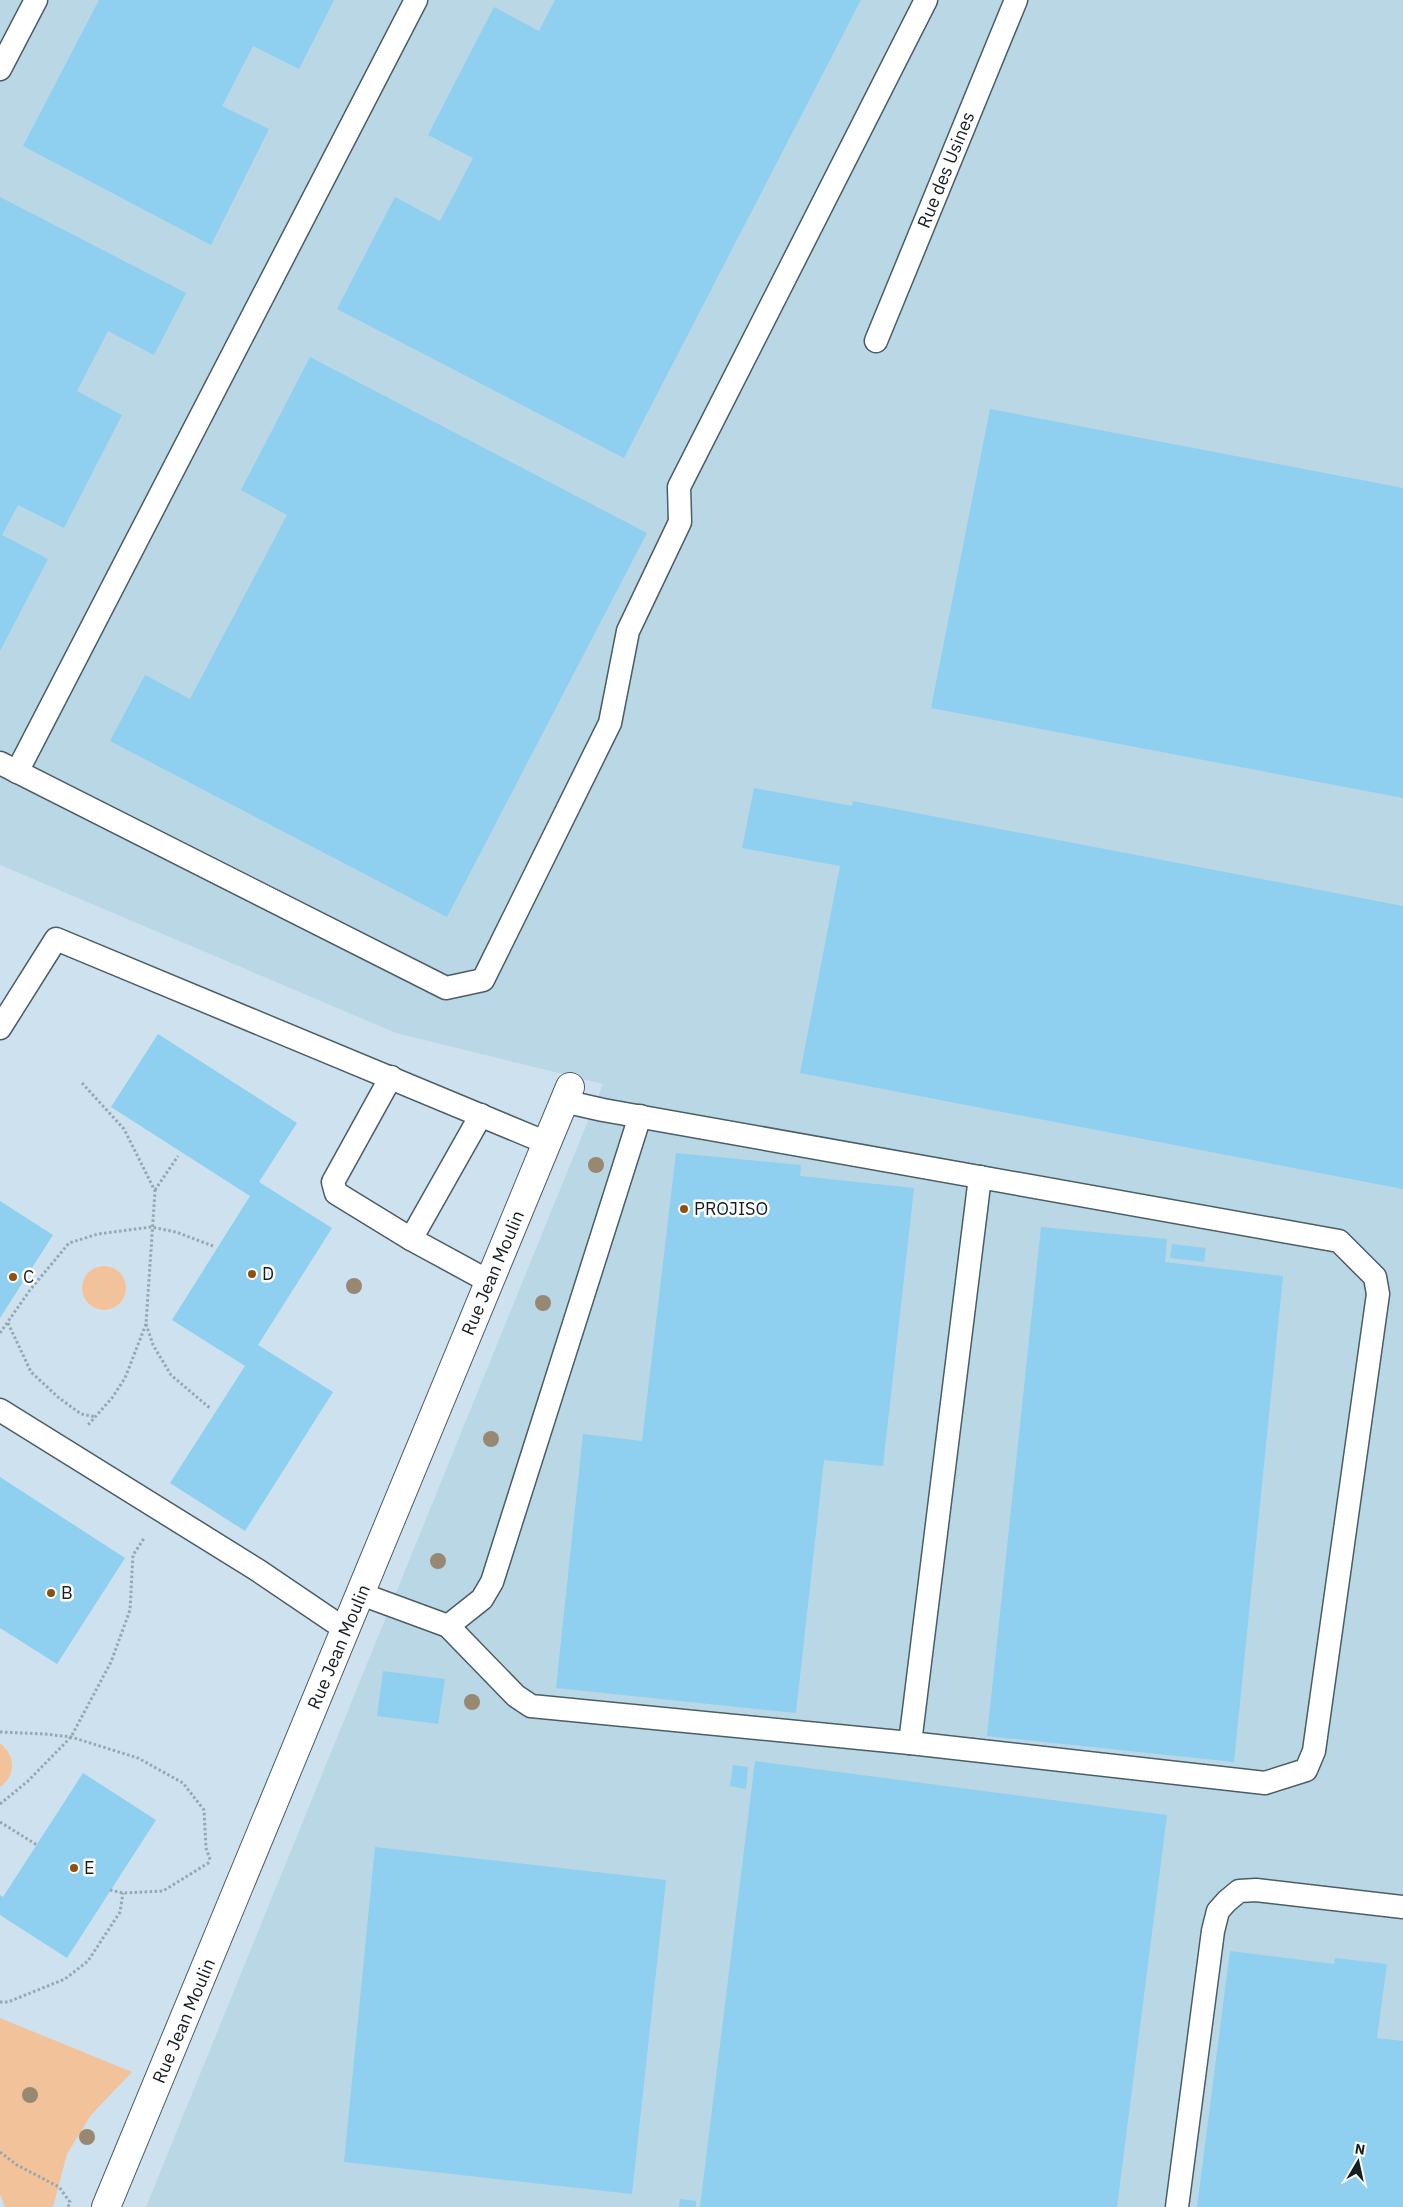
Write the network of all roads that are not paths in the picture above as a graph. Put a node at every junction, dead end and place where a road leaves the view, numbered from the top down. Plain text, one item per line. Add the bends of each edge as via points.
1 (36, 0) edge
2 (416, 0) edge
3 (926, 0) edge
4 (1016, 0) edge
5 (0, 69) edge
6 (876, 341) dead end
7 (8, 767) edge
8 (0, 1028) edge
9 (390, 1077) junction
10 (566, 1094) joint
11 (480, 1115) junction
12 (640, 1116) junction
13 (547, 1143) junction
14 (980, 1177) junction
15 (411, 1239) junction
16 (490, 1282) junction
17 (0, 1410) edge
18 (361, 1594) junction
19 (448, 1626) junction
20 (346, 1630) junction
21 (910, 1743) junction
22 (1403, 1907) edge
23 (106, 2207) edge
24 (1177, 2207) edge

1 - 5 lane
2 - 7 lane
3 - 7 lane via 679,487 680,522 628,631 610,723 483,980 446,988
4 - 6 lane, Rue des Usines
8 - 9 lane via 56,939
9 - 11 lane
9 - 15 lane via 333,1182 336,1193
10 - 12 lane
10 - 13 street, Rue Jean Moulin
11 - 13 lane
11 - 15 lane
12 - 14 lane
12 - 19 lane via 492,1582 482,1599
13 - 16 street, Rue Jean Moulin
14 - 21 lane
14 - 21 lane via 1339,1241 1375,1277 1378,1294 1314,1751 1306,1770 1265,1783
15 - 16 lane
16 - 18 street, Rue Jean Moulin
17 - 20 lane via 259,1571
18 - 19 lane
18 - 20 street, Rue Jean Moulin
19 - 21 lane via 516,1696 531,1706
20 - 23 street, Rue Jean Moulin
22 - 24 lane via 1256,1890 1239,1891 1218,1911

